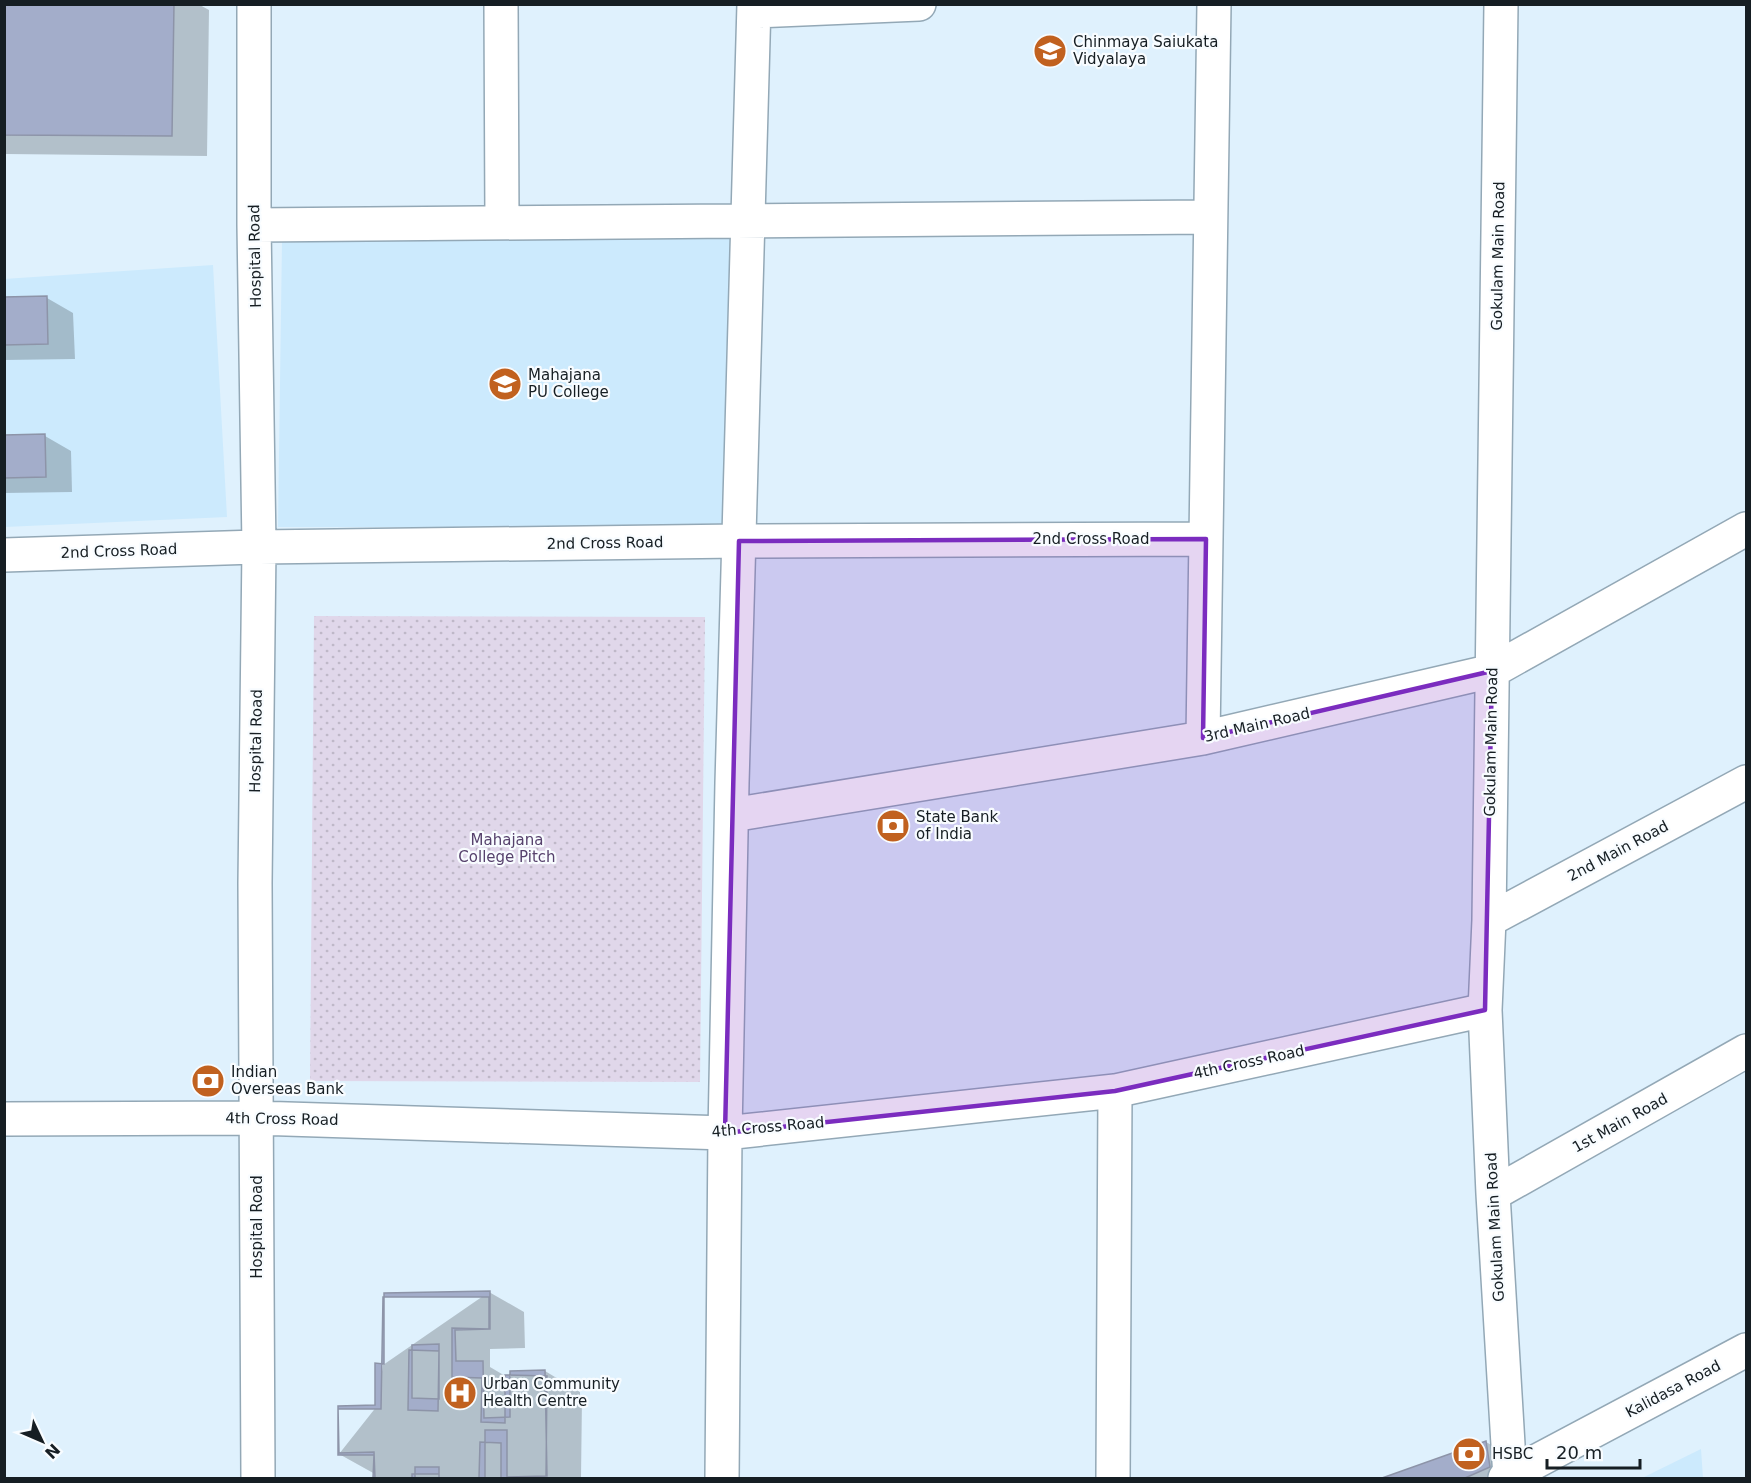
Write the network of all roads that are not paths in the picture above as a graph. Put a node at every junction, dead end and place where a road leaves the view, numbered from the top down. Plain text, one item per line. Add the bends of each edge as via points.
1 (254, 4) edge
2 (501, 4) edge
3 (919, 4) edge
4 (1214, 4) edge
5 (1502, 4) edge
6 (754, 8) edge
7 (1210, 217) junction
8 (748, 221) junction
9 (502, 223) junction
10 (254, 225) junction
11 (1746, 530) edge
12 (1206, 539) junction
13 (739, 541) junction
14 (259, 547) junction
15 (4, 555) edge
16 (1492, 671) junction
17 (1203, 738) junction
18 (1746, 782) edge
19 (732, 815) junction
20 (1489, 920) junction
21 (1485, 1010) junction
22 (1746, 1051) edge
23 (1115, 1091) junction
24 (256, 1118) junction
25 (4, 1119) edge
26 (725, 1133) junction
27 (1493, 1194) junction
28 (1746, 1350) edge
29 (1508, 1478) edge
30 (258, 1479) edge
31 (722, 1479) edge
32 (1113, 1479) edge

1 - 10 street, Hospital Road
2 - 9 street
3 - 6 street
4 - 7 street
5 - 16 street, Gokulam Main Road
6 - 8 street
7 - 8 street
7 - 12 street
8 - 9 street
8 - 13 street
9 - 10 street
10 - 14 street, Hospital Road
11 - 16 street, 3rd Main Road
12 - 13 street, 2nd Cross Road
12 - 17 street
13 - 14 street, 2nd Cross Road
13 - 19 street
14 - 15 street, 2nd Cross Road
14 - 24 street, Hospital Road
16 - 17 street, 3rd Main Road
16 - 20 street, Gokulam Main Road
17 - 19 street, 3rd Main Road
18 - 20 street, 2nd Main Road
19 - 26 street
20 - 21 street, Gokulam Main Road
21 - 23 street, 4th Cross Road
21 - 27 street, Gokulam Main Road
22 - 27 street, 1st Main Road
23 - 26 street, 4th Cross Road
23 - 32 street
24 - 25 street, 4th Cross Road
24 - 26 street, 4th Cross Road
24 - 30 street, Hospital Road
26 - 31 street
27 - 29 street, Gokulam Main Road
28 - 29 street, Kalidasa Road

